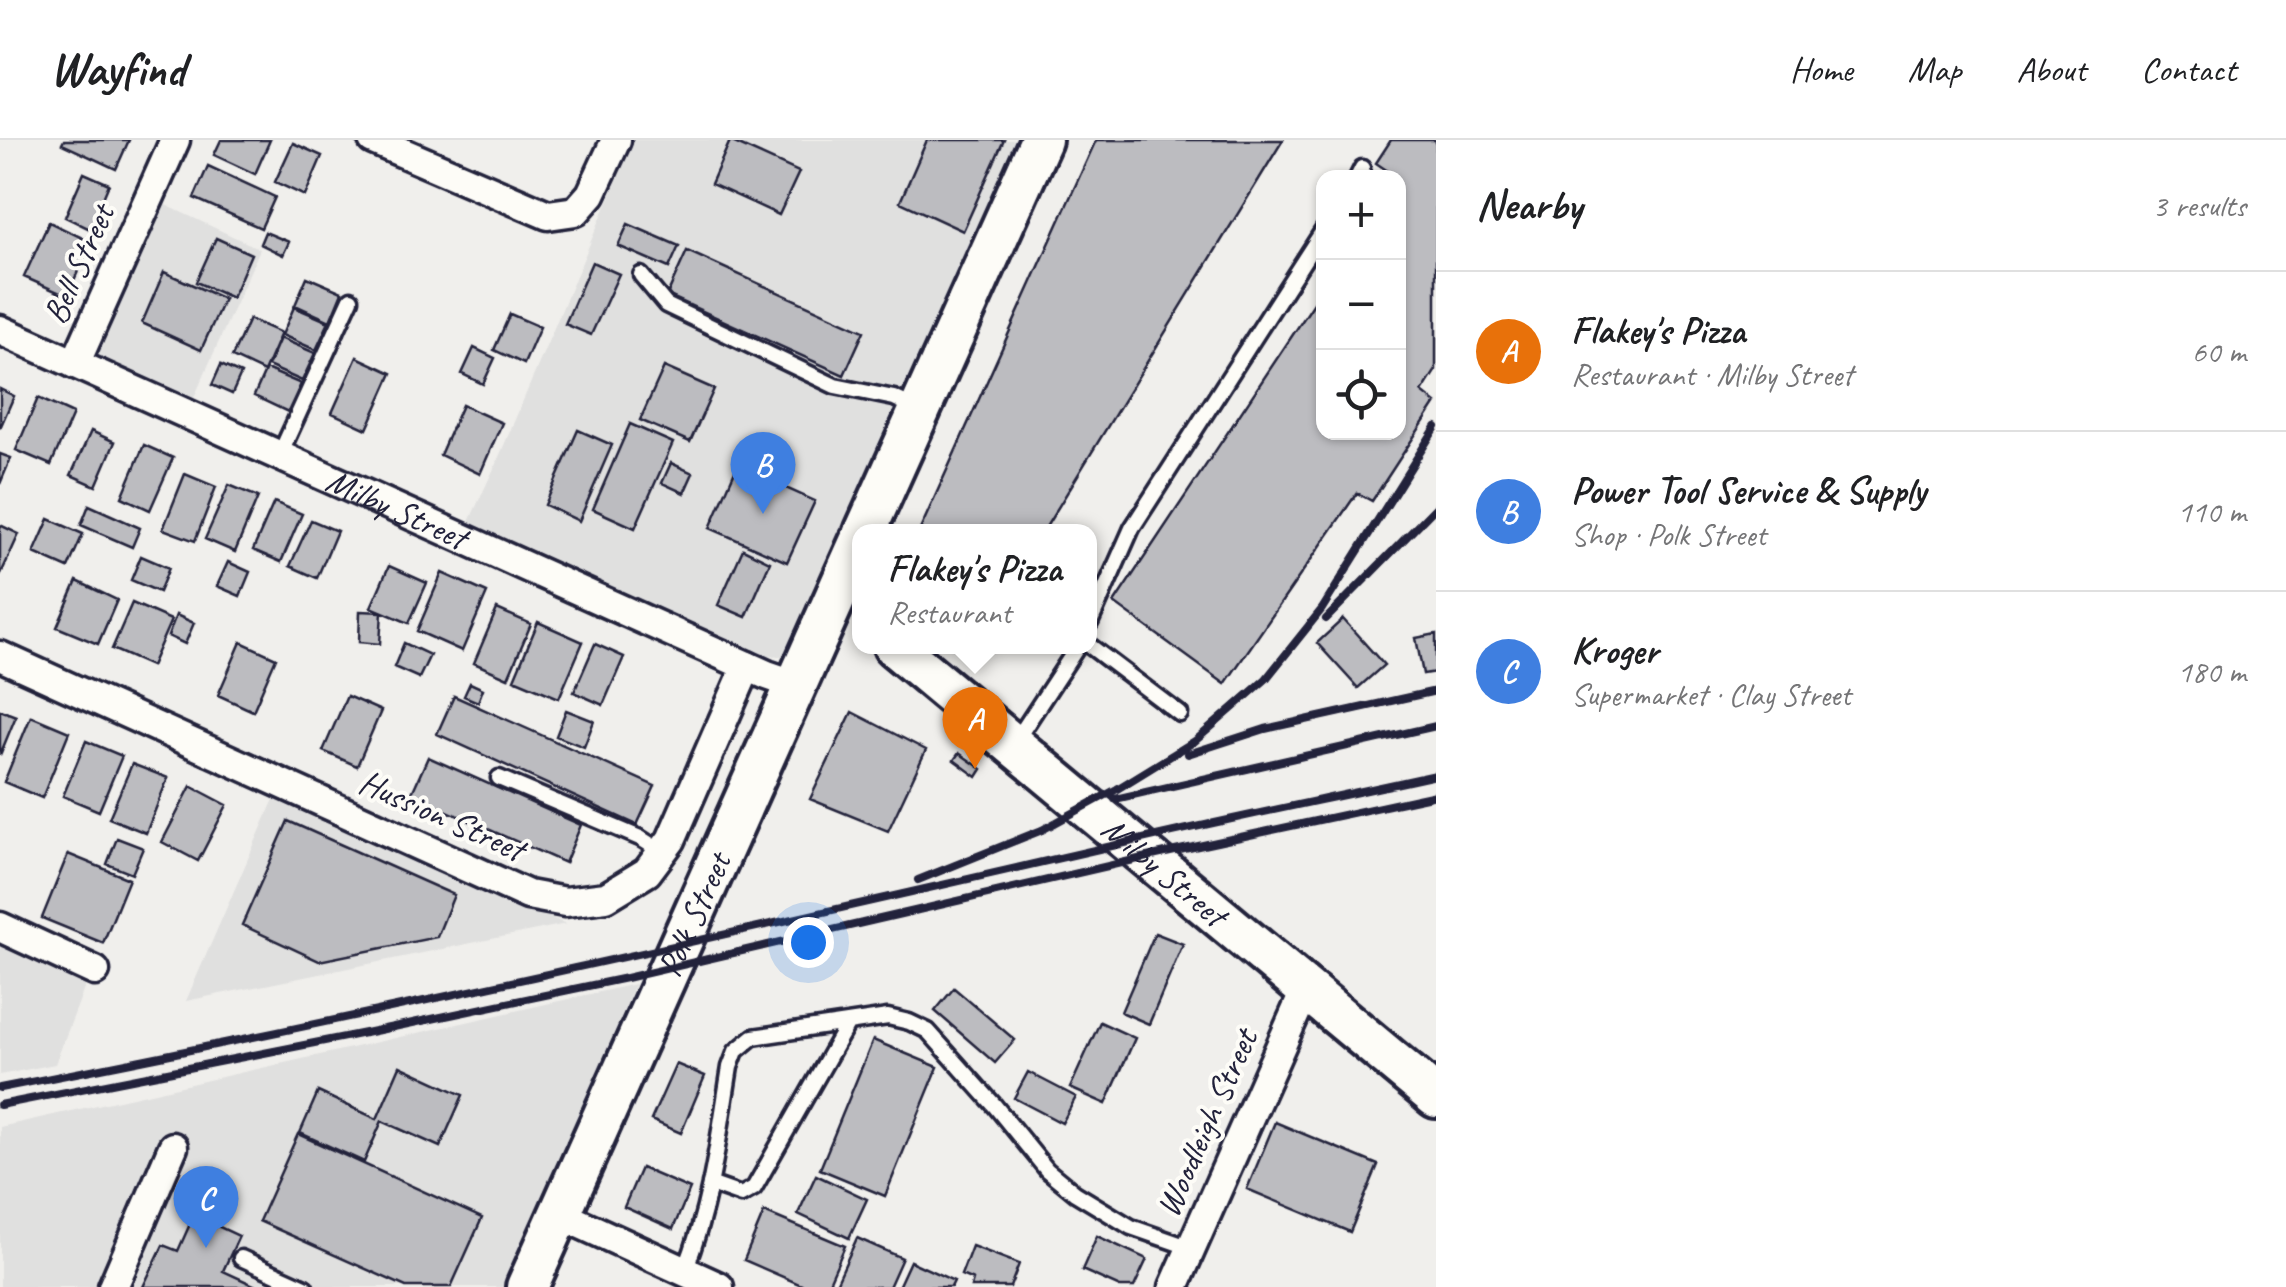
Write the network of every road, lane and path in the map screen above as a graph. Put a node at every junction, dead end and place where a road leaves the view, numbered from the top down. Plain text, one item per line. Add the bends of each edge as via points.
1 (175, 140) edge
2 (373, 140) edge
3 (616, 140) edge
4 (1041, 140) edge
5 (1316, 241) edge
6 (641, 274) dead end
7 (351, 299) dead end
8 (0, 330) edge
9 (75, 364) junction
10 (919, 409) junction
11 (279, 456) junction
12 (868, 524) edge
13 (852, 583) edge
14 (1097, 607) edge
15 (847, 608) edge
16 (1097, 651) edge
17 (904, 654) edge
18 (1073, 654) edge
19 (0, 656) edge
20 (747, 666) junction
21 (796, 686) junction
22 (1180, 714) dead end
23 (1013, 745) junction
24 (499, 778) dead end
25 (662, 852) junction
26 (0, 927) edge
27 (95, 970) dead end
28 (1306, 990) junction
29 (848, 1023) junction
30 (1436, 1097) edge
31 (173, 1147) dead end
32 (710, 1184) junction
33 (559, 1214) junction
34 (1191, 1248) junction
35 (241, 1258) dead end
36 (685, 1270) junction
37 (113, 1287) edge
38 (305, 1287) edge
39 (527, 1287) edge
40 (719, 1287) edge
41 (1174, 1287) edge

1 - 9 street, Bell Street
2 - 3 street via 548,215 576,211
4 - 10 main road
5 - 14 lane via 1132,528
6 - 10 lane via 666,305 836,386
7 - 11 lane
8 - 9 street, Milby Street
9 - 11 street, Milby Street
10 - 12 main road
11 - 20 street, Milby Street
13 - 15 main road, Polk Street
15 - 21 main road, Polk Street
16 - 22 lane
17 - 23 main road, Milby Street
18 - 23 lane
19 - 25 street, Hussion Street via 528,895 564,902 606,897 647,872
20 - 21 street, Milby Street
20 - 25 street, Hussion Street
21 - 33 main road, Polk Street
23 - 28 main road, Milby Street
24 - 25 lane
26 - 27 street
28 - 30 main road, Milby Street
28 - 34 street, Woodleigh Street
29 - 32 lane via 754,1188 741,1195
29 - 32 lane via 754,1037 736,1052
29 - 34 lane via 888,1017 928,1031 1074,1193 1131,1227
31 - 37 street
32 - 36 lane
33 - 36 street
33 - 39 main road, Polk Street
34 - 41 street, Woodleigh Street
35 - 38 lane
36 - 40 street

